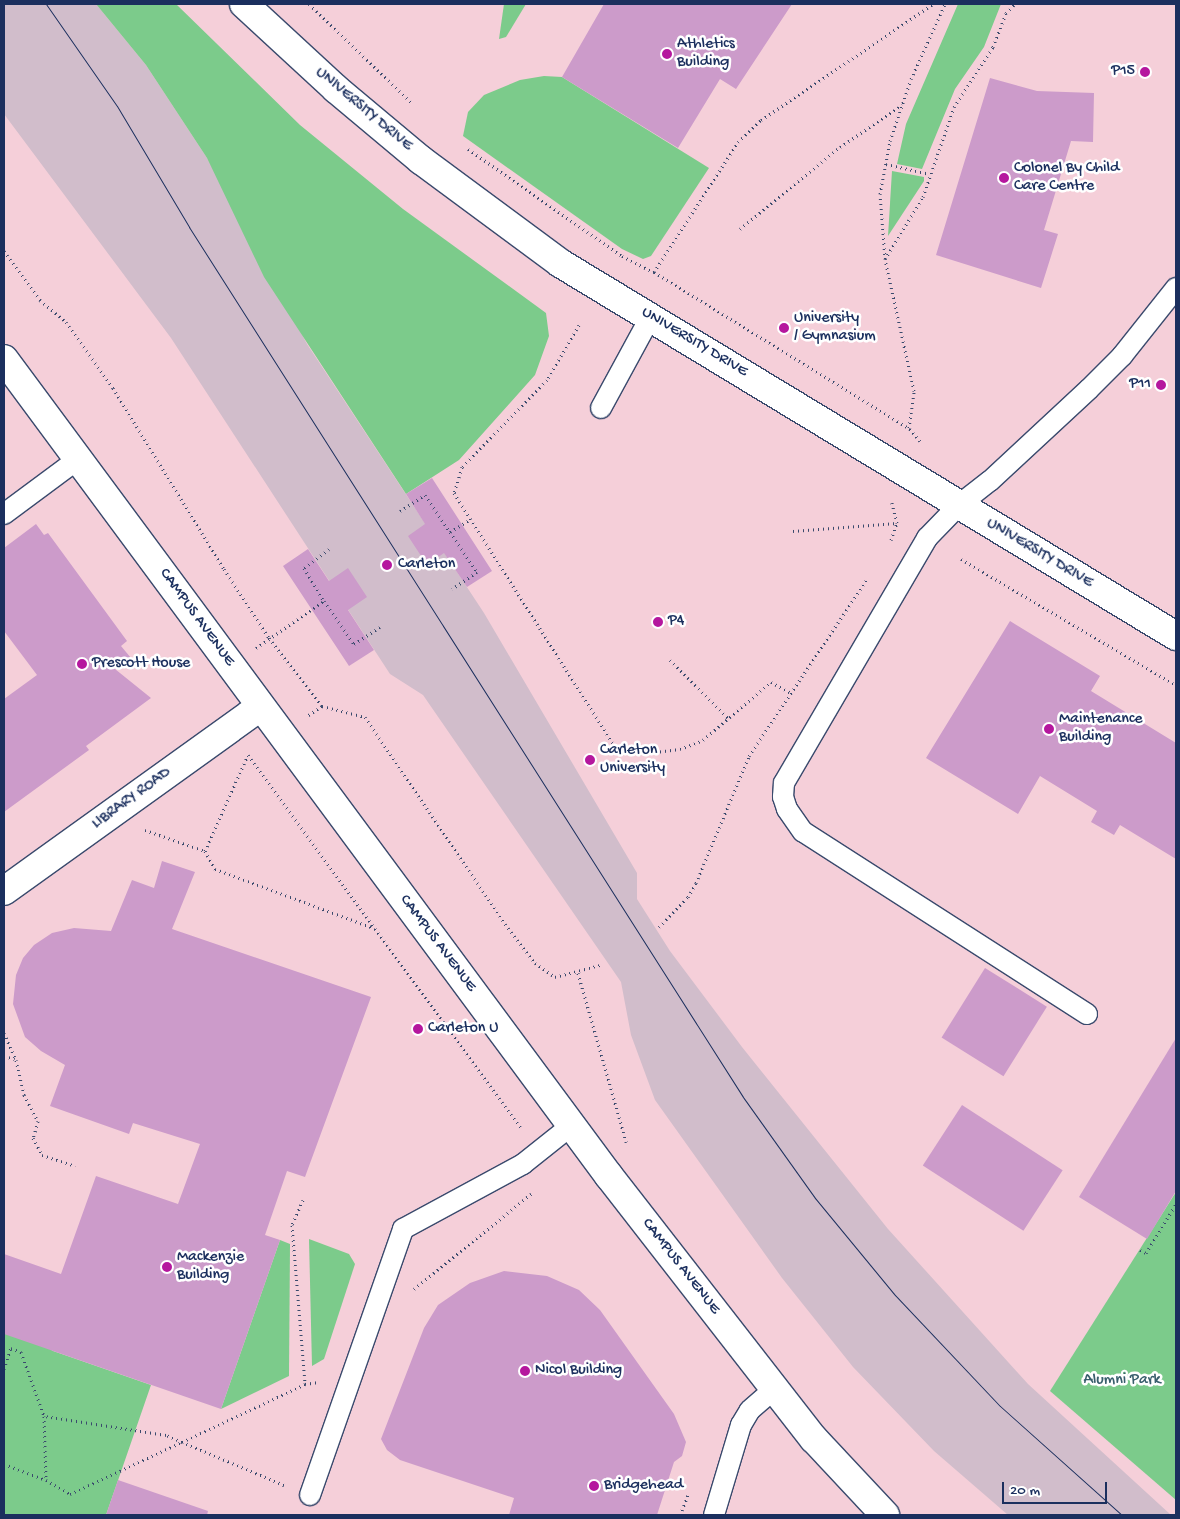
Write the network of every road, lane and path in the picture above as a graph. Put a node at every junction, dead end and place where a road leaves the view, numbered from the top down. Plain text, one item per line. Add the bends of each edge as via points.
1 (244, 4) edge
2 (309, 4) edge
3 (932, 4) edge
4 (945, 4) edge
5 (1015, 4) edge
6 (413, 104) dead end
7 (902, 104) junction
8 (468, 149) dead end
9 (886, 164) junction
10 (930, 174) junction
11 (740, 229) dead end
12 (4, 251) edge
13 (885, 259) junction
14 (654, 272) junction
15 (1176, 288) edge
16 (651, 316) junction
17 (580, 326) dead end
18 (4, 359) edge
19 (601, 408) dead end
20 (909, 428) junction
21 (924, 445) dead end
22 (78, 459) junction
23 (890, 495) dead end
24 (959, 505) junction
25 (400, 511) dead end
26 (4, 514) edge
27 (471, 519) junction
28 (898, 523) junction
29 (793, 531) dead end
30 (450, 532) junction
31 (889, 544) dead end
32 (330, 549) dead end
33 (961, 559) dead end
34 (870, 575) dead end
35 (452, 589) dead end
36 (324, 600) junction
37 (380, 627) dead end
38 (1176, 636) edge
39 (270, 638) junction
40 (670, 660) dead end
41 (1176, 685) edge
42 (791, 693) junction
43 (322, 706) junction
44 (260, 707) junction
45 (306, 716) dead end
46 (728, 718) junction
47 (141, 829) dead end
48 (205, 851) junction
49 (4, 891) edge
50 (658, 927) dead end
51 (375, 929) junction
52 (600, 965) dead end
53 (578, 973) junction
54 (1087, 1014) dead end
55 (4, 1033) edge
56 (4, 1056) edge
57 (16, 1060) junction
58 (572, 1125) junction
59 (523, 1131) dead end
60 (628, 1151) dead end
61 (75, 1166) dead end
62 (535, 1192) dead end
63 (303, 1200) dead end
64 (1176, 1204) edge
65 (1140, 1250) dead end
66 (410, 1293) dead end
67 (4, 1369) edge
68 (350, 1382) junction
69 (304, 1384) junction
70 (775, 1388) junction
71 (44, 1416) junction
72 (182, 1442) junction
73 (4, 1464) edge
74 (46, 1480) junction
75 (310, 1496) joint
76 (714, 1515) edge
77 (885, 1515) edge

1 - 16 street, UNIVERSITY DRIVE via 336,89 474,202 560,263
2 - 6 path
3 - 14 path via 761,120 738,142
4 - 7 path
5 - 10 path via 1006,13 993,48 954,108
7 - 9 path
7 - 11 path via 788,186
8 - 14 path via 622,256
9 - 10 path
9 - 13 path via 880,194
10 - 13 path via 923,198
12 - 39 path via 40,300 66,322 113,388
13 - 20 path via 914,391
14 - 20 path
15 - 24 lane via 1122,356 1090,389 990,481
16 - 19 lane
16 - 24 street, UNIVERSITY DRIVE
17 - 27 path via 547,380 462,467 454,493
18 - 22 street, CAMPUS AVENUE
20 - 21 path
22 - 26 lane
22 - 44 street, CAMPUS AVENUE
23 - 28 path
24 - 38 street, UNIVERSITY DRIVE
24 - 54 lane via 927,538 794,763 784,782 783,797 803,832
25 - 30 path via 425,495
27 - 30 path
27 - 46 path via 620,750 640,754 680,749 703,740
28 - 29 path
28 - 31 path
30 - 35 path via 477,572
32 - 36 path via 304,568
33 - 41 path
34 - 42 path
36 - 37 path via 354,644
36 - 39 path
39 - 43 path
40 - 46 path
42 - 46 path via 771,682
42 - 50 path via 749,756 696,883 688,897
43 - 45 path
43 - 53 path via 365,717 505,924 535,963 555,977
44 - 49 street, LIBRARY ROAD
44 - 58 street, CAMPUS AVENUE
47 - 48 path
48 - 51 path via 215,868
48 - 51 path via 248,755
51 - 59 path
52 - 53 path
53 - 60 path
55 - 57 path
56 - 57 path
57 - 61 path via 24,1095 38,1121 33,1138 42,1155
58 - 68 lane via 522,1164 403,1229
58 - 70 street, CAMPUS AVENUE
62 - 66 path
63 - 69 path via 292,1225
64 - 65 path via 1146,1253
67 - 71 path via 11,1348 21,1352
68 - 69 path
68 - 75 lane
69 - 72 path
70 - 76 lane via 750,1410 741,1425
70 - 77 street, CAMPUS AVENUE via 814,1439
71 - 72 path via 166,1435
71 - 74 path
72 - 74 path via 70,1494
72 - 75 path
73 - 74 path

